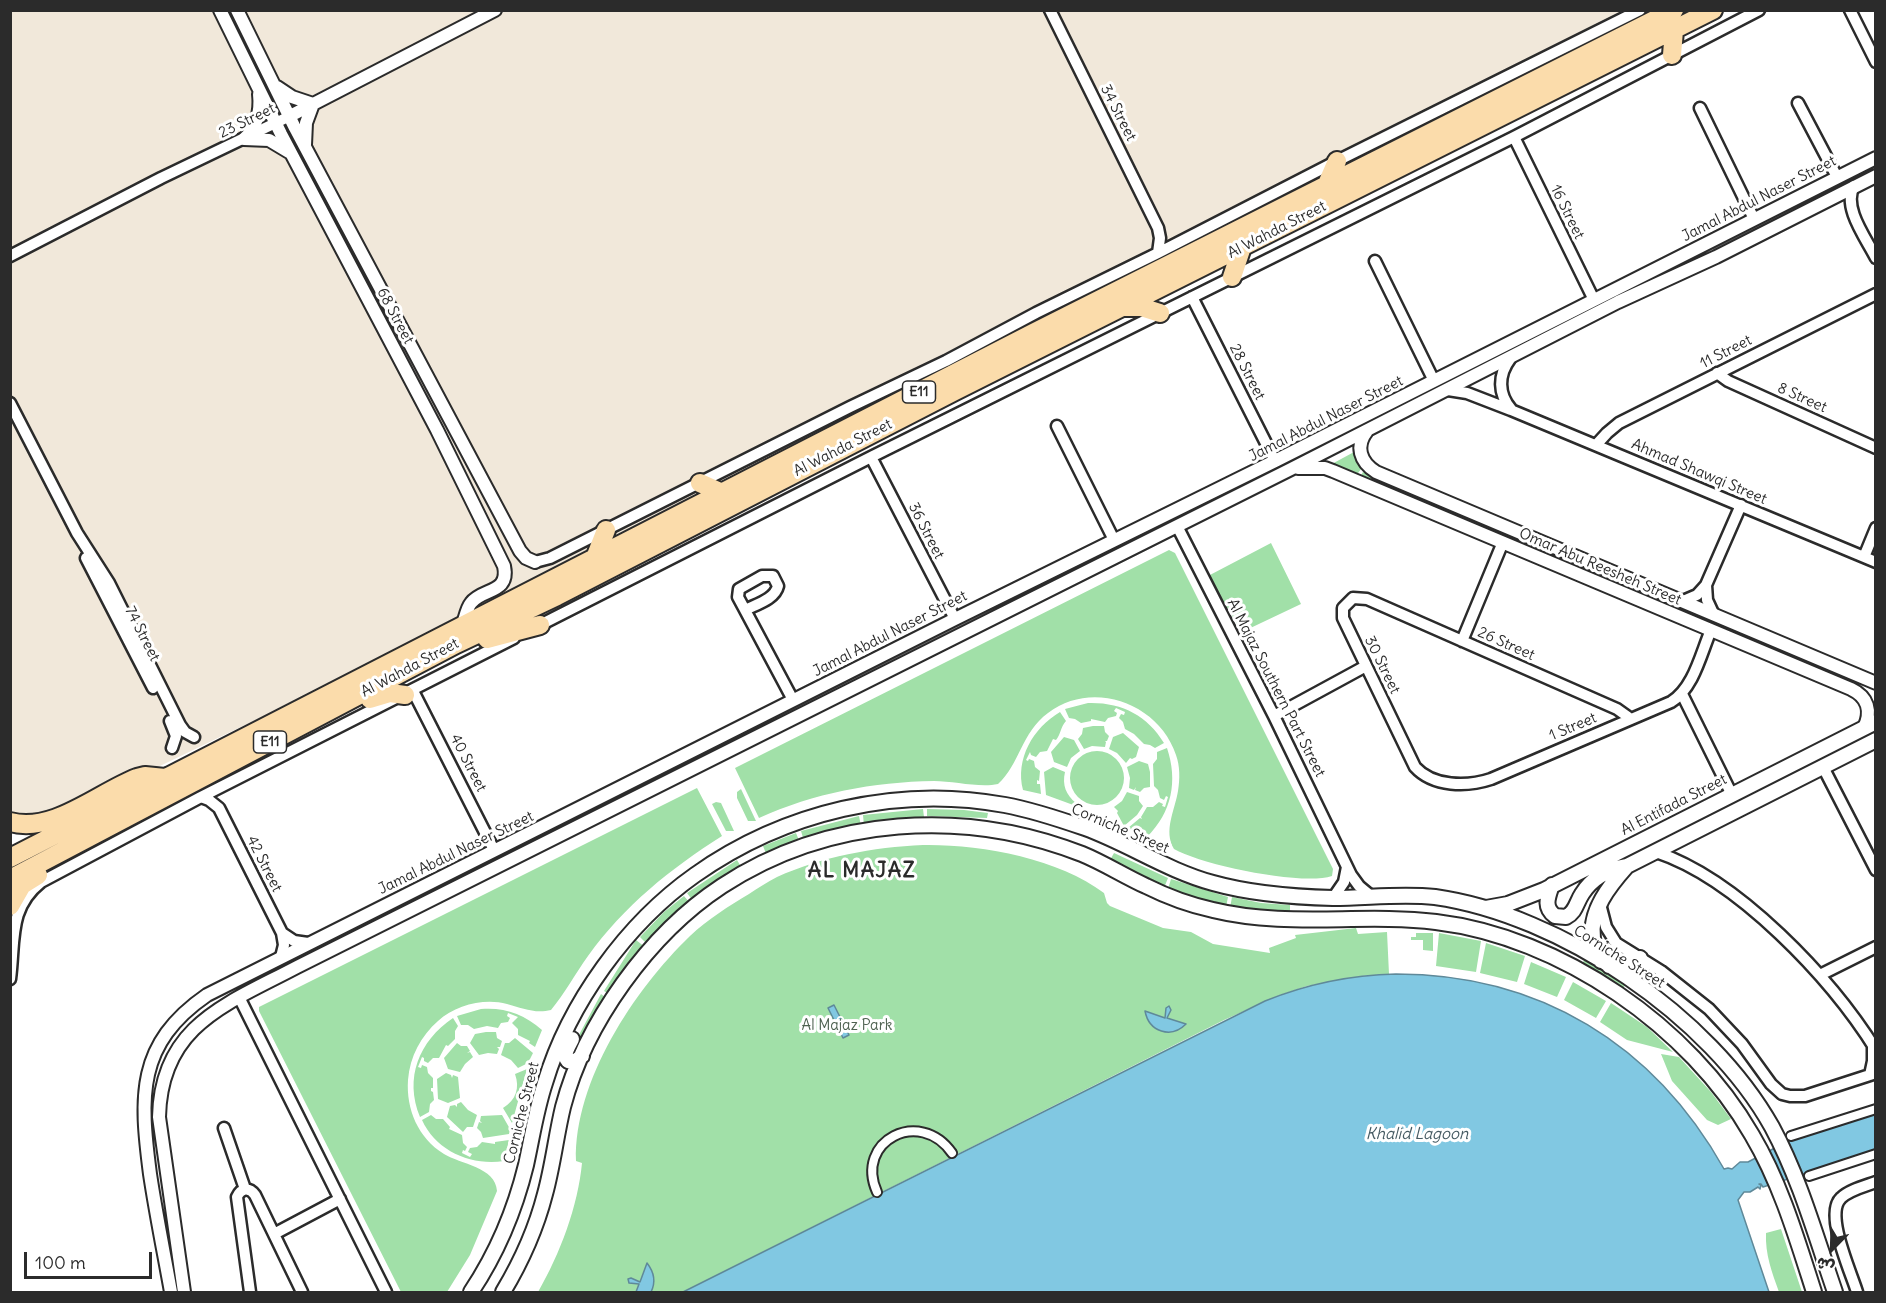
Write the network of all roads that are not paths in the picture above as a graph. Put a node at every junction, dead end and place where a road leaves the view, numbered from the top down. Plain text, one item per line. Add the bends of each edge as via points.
1 (220, 10) edge
2 (237, 10) edge
3 (495, 10) edge
4 (1050, 10) edge
5 (1674, 10) edge
6 (1713, 10) edge
7 (1759, 10) edge
8 (1850, 10) edge
9 (1640, 11) edge
10 (1674, 30) junction
11 (1672, 55) junction
12 (1875, 62) edge
13 (274, 84) junction
14 (259, 90) junction
15 (1798, 103) dead end
16 (313, 104) junction
17 (1700, 108) dead end
18 (290, 116) junction
19 (276, 123) junction
20 (1514, 137) junction
21 (244, 139) junction
22 (306, 149) junction
23 (292, 155) junction
24 (1875, 158) edge
25 (1337, 160) junction
26 (1875, 176) edge
27 (1837, 177) junction
28 (1327, 184) junction
29 (1854, 186) junction
30 (1828, 200) junction
31 (1851, 209) junction
32 (1754, 219) junction
33 (1738, 227) junction
34 (1158, 228) junction
35 (1180, 242) junction
36 (1242, 247) junction
37 (1199, 249) junction
38 (1158, 253) junction
39 (10, 256) edge
40 (1716, 257) junction
41 (1875, 258) edge
42 (1375, 261) dead end
43 (1652, 270) junction
44 (1232, 277) junction
45 (357, 278) junction
46 (1875, 294) edge
47 (1192, 297) junction
48 (1594, 300) junction
49 (1618, 302) junction
50 (1123, 307) junction
51 (1160, 312) junction
52 (1011, 327) junction
53 (1033, 333) junction
54 (1510, 359) junction
55 (1717, 373) junction
56 (1434, 381) junction
57 (1448, 390) junction
58 (438, 398) junction
59 (10, 403) edge
60 (1511, 410) junction
61 (1057, 426) dead end
62 (1367, 431) junction
63 (1596, 445) junction
64 (1875, 448) edge
65 (871, 457) junction
66 (1275, 461) junction
67 (1291, 469) junction
68 (700, 483) junction
69 (722, 493) junction
70 (490, 494) junction
71 (471, 500) junction
72 (1741, 506) junction
73 (1435, 513) junction
74 (1490, 519) junction
75 (1177, 526) junction
76 (1875, 528) edge
77 (606, 530) junction
78 (76, 533) junction
79 (1114, 540) junction
80 (1503, 542) junction
81 (1864, 557) junction
82 (595, 558) junction
83 (535, 562) joint
84 (1875, 562) edge
85 (1088, 571) junction
86 (1028, 583) junction
87 (1707, 585) junction
88 (1367, 599) joint
89 (1683, 601) junction
90 (745, 610) dead end
91 (1713, 614) junction
92 (998, 615) junction
93 (955, 619) junction
94 (540, 625) junction
95 (1711, 630) junction
96 (459, 635) junction
97 (1462, 641) junction
98 (1741, 643) junction
99 (1796, 648) junction
100 (1366, 666) junction
101 (1875, 683) edge
102 (409, 693) junction
103 (1682, 694) junction
104 (793, 700) junction
105 (339, 706) junction
106 (1274, 716) junction
107 (1631, 719) junction
108 (1870, 725) edge
109 (194, 737) dead end
110 (1875, 740) edge
111 (172, 748) dead end
112 (1412, 760) joint
113 (1823, 767) junction
114 (166, 778) junction
115 (221, 787) junction
116 (1732, 795) junction
117 (201, 797) junction
118 (219, 808) junction
119 (1030, 811) junction
120 (10, 822) edge
121 (986, 828) junction
122 (84, 840) junction
123 (494, 850) junction
124 (1656, 852) junction
125 (10, 858) edge
126 (1874, 862) edge
127 (1347, 864) junction
128 (1627, 866) junction
129 (10, 879) edge
130 (1552, 885) junction
131 (409, 893) junction
132 (1371, 896) junction
133 (1333, 898) junction
134 (1600, 904) junction
135 (10, 906) edge
136 (1484, 908) junction
137 (375, 928) junction
138 (282, 933) junction
139 (322, 936) junction
140 (308, 943) junction
141 (1875, 947) edge
142 (281, 957) junction
143 (1640, 958) junction
144 (1605, 963) junction
145 (297, 967) junction
146 (1820, 975) junction
147 (10, 979) edge
148 (239, 997) junction
149 (576, 1011) junction
150 (1874, 1048) edge
151 (582, 1056) junction
152 (1873, 1074) edge
153 (1875, 1109) edge
154 (224, 1128) dead end
155 (1791, 1136) dead end
156 (952, 1153) dead end
157 (1875, 1154) edge
158 (1809, 1176) dead end
159 (151, 1179) junction
160 (1875, 1182) edge
161 (245, 1189) junction
162 (877, 1192) dead end
163 (340, 1199) junction
164 (174, 1217) junction
165 (274, 1234) junction
166 (171, 1293) edge
167 (184, 1293) edge
168 (250, 1293) edge
169 (302, 1293) edge
170 (386, 1293) edge
171 (471, 1293) edge
172 (502, 1293) edge
173 (1814, 1293) edge
174 (1835, 1293) edge
175 (1857, 1293) edge

1 - 14 street, 68 Street
2 - 13 street, 68 Street
3 - 16 street, 23 Street
4 - 34 street, 34 Street
5 - 28 highway, Al Wahda Street / E11
6 - 10 highway, Al Wahda Street / E11
7 - 11 street
8 - 12 street
9 - 25 street
10 - 11 highway
10 - 36 highway, Al Wahda Street / E11
11 - 20 street
13 - 16 street via 292,97
13 - 18 street, 68 Street
14 - 19 street, 68 Street
14 - 21 street via 258,119
15 - 27 street
16 - 18 street, 23 Street
16 - 22 street via 306,123
17 - 32 street
18 - 19 street, 23 Street
18 - 22 street, 68 Street
19 - 21 street, 23 Street
19 - 23 street, 68 Street
20 - 44 street
20 - 48 street, 16 Street
21 - 23 street via 269,140
21 - 39 street, 23 Street
22 - 58 street, 68 Street
23 - 45 street, 68 Street
24 - 27 street, Jamal Abdul Naser Street
25 - 28 highway
25 - 35 street
26 - 29 street, Jamal Abdul Naser Street
27 - 32 street, Jamal Abdul Naser Street
28 - 37 highway, Al Wahda Street / E11
29 - 30 street, Jamal Abdul Naser Street
29 - 31 street
30 - 31 street
30 - 40 street, Jamal Abdul Naser Street
31 - 41 street
32 - 33 street, Jamal Abdul Naser Street
33 - 40 street via 1734,235 1714,248
33 - 43 street, Jamal Abdul Naser Street
34 - 35 street
34 - 38 street, 34 Street
35 - 37 highway
35 - 38 street
36 - 44 highway
36 - 50 highway, Al Wahda Street / E11
37 - 53 highway, Al Wahda Street / E11
38 - 52 street
40 - 49 street, Jamal Abdul Naser Street
42 - 56 street
43 - 48 street, Jamal Abdul Naser Street
43 - 49 street via 1657,278
44 - 47 street
45 - 58 street via 374,290 422,384
45 - 71 street, 68 Street
46 - 55 street, 11 Street
47 - 51 street
47 - 66 street, 28 Street
48 - 56 street, Jamal Abdul Naser Street
49 - 54 street, Jamal Abdul Naser Street
50 - 51 highway
50 - 96 highway, Al Wahda Street / E11 via 557,596
51 - 65 street
52 - 53 highway
52 - 68 street
53 - 69 highway, Al Wahda Street / E11
54 - 57 street, Jamal Abdul Naser Street
54 - 60 street via 1500,386
55 - 63 street, 11 Street via 1619,423
55 - 64 street, 8 Street
56 - 66 street, Jamal Abdul Naser Street
57 - 60 street, Ahmad Shawqi Street
57 - 62 street, Jamal Abdul Naser Street
58 - 70 street, 68 Street
59 - 78 street, 74 Street
60 - 63 street, Ahmad Shawqi Street
61 - 79 street
62 - 67 street, Jamal Abdul Naser Street
62 - 74 street, Omar Abu Reesheh Street via 1360,449 1371,469
63 - 72 street, Ahmad Shawqi Street
65 - 93 street, 36 Street
65 - 94 street
66 - 79 street, Jamal Abdul Naser Street
67 - 73 street, Omar Abu Reesheh Street via 1333,471
67 - 75 street, Jamal Abdul Naser Street
68 - 69 highway
68 - 77 street
69 - 82 highway, Al Wahda Street / E11
70 - 71 street via 493,507 489,514
70 - 83 street, 68 Street via 523,555
71 - 96 street, 68 Street via 504,566 505,576 496,589 471,603
72 - 81 street, Ahmad Shawqi Street
72 - 87 street
73 - 74 street via 1444,506 1477,521
73 - 80 street, Omar Abu Reesheh Street
74 - 89 street, Omar Abu Reesheh Street
75 - 85 street, Jamal Abdul Naser Street
75 - 106 street, Al Majaz Southern Part Street
76 - 81 street
77 - 82 highway
77 - 83 street
78 - 109 street, 74 Street via 109,583 180,725
78 - 111 street, 74 Street via 174,728 176,740
79 - 85 street via 1113,548 1086,563
79 - 86 street, Jamal Abdul Naser Street
80 - 95 street, Omar Abu Reesheh Street
80 - 97 street
81 - 84 street, Ahmad Shawqi Street
82 - 96 highway, Al Wahda Street / E11
85 - 92 street, Jamal Abdul Naser Street
86 - 92 street via 1028,592 1002,607
86 - 93 street, Jamal Abdul Naser Street
87 - 89 street
87 - 91 street via 1707,600
88 - 97 street, 26 Street
88 - 100 street, 30 Street via 1353,598 1342,613
89 - 91 street, Omar Abu Reesheh Street
90 - 104 street
91 - 99 street, Omar Abu Reesheh Street
92 - 137 street, Jamal Abdul Naser Street
93 - 104 street, Jamal Abdul Naser Street
94 - 96 highway via 484,640
94 - 102 street
95 - 98 street, Omar Abu Reesheh Street
95 - 103 street
96 - 105 highway, Al Wahda Street / E11
96 - 114 highway, Al Wahda Street / E11
97 - 107 street, 26 Street via 1617,709
98 - 99 street via 1755,641 1790,655
98 - 108 street, Omar Abu Reesheh Street via 1856,692 1868,706
99 - 101 street, Omar Abu Reesheh Street
100 - 106 street
100 - 112 street, 30 Street
102 - 105 highway via 386,693
102 - 115 street
102 - 123 street, 40 Street
103 - 107 street, 1 Street
103 - 116 street
104 - 123 street, Jamal Abdul Naser Street
105 - 122 highway, Al Wahda Street / E11
106 - 127 street, Al Majaz Southern Part Street
107 - 112 street, 1 Street via 1477,783 1434,780 1420,772
108 - 116 main road, Al Entifada Street
110 - 113 main road
113 - 124 main road
113 - 126 street
114 - 120 highway via 145,776 133,780 47,822
114 - 125 highway, Al Wahda Street / E11
115 - 117 street
115 - 118 street
116 - 130 main road, Al Entifada Street
117 - 118 street
117 - 147 street via 32,889 15,922
118 - 138 street, 42 Street
119 - 121 main road via 1035,822 1028,830 997,824
119 - 133 main road, Corniche Street via 1097,833 1212,883 1269,894
119 - 149 main road, Corniche Street via 969,800 906,800 834,811 776,830 714,862 657,905 614,953
121 - 151 main road via 908,825 849,834 788,853 731,881 686,914 652,946 618,993
121 - 173 main road via 1074,851 1161,893 1215,911 1272,920 1391,919 1478,929 1520,943 1580,971 1663,1029 1718,1085 1752,1133 1779,1190
122 - 129 highway, Al Wahda Street / E11
122 - 135 highway via 75,852 22,885
123 - 131 street, Jamal Abdul Naser Street
124 - 128 main road
124 - 146 street via 1684,863 1732,895
127 - 132 street, Al Majaz Southern Part Street via 1355,881
127 - 133 street via 1344,882
128 - 130 main road via 1592,882 1566,917 1555,916 1548,908
128 - 134 main road
130 - 136 main road, Al Entifada Street via 1526,897
131 - 137 street via 404,902 372,919
131 - 139 street, Jamal Abdul Naser Street
132 - 133 main road, Corniche Street
132 - 136 main road, Corniche Street via 1432,897
134 - 143 street, Corniche Street via 1612,938
134 - 144 main road via 1592,931 1594,944
136 - 144 main road, Corniche Street via 1534,927
137 - 145 street, Jamal Abdul Naser Street
138 - 140 street via 294,941
138 - 142 street, 42 Street
139 - 140 street, Jamal Abdul Naser Street
139 - 145 street via 327,944 299,960
140 - 142 street, Jamal Abdul Naser Street
141 - 146 street
142 - 159 street, Jamal Abdul Naser Street via 207,995 182,1015 162,1040 149,1070 143,1101
143 - 144 main road
143 - 152 street, Corniche Street via 1709,1009 1782,1094 1805,1096
144 - 174 main road, Corniche Street via 1694,1031 1742,1084 1770,1124 1799,1188
145 - 148 street, Jamal Abdul Naser Street
146 - 150 street
148 - 163 street
148 - 164 street, Jamal Abdul Naser Street via 205,1017 188,1034 174,1054 162,1084 159,1117
149 - 151 main road via 578,1025 565,1055 571,1062
149 - 171 main road, Corniche Street via 543,1087 513,1207
150 - 152 street
151 - 172 main road via 562,1110 537,1218
153 - 155 street
154 - 161 street
156 - 162 street via 928,1133 909,1131 896,1135 883,1144 874,1161 872,1175
157 - 158 street
159 - 164 street via 159,1189 164,1219 168,1222
159 - 166 street, Jamal Abdul Naser Street
160 - 175 street via 1844,1195 1834,1215
161 - 165 street via 255,1195
161 - 168 street via 237,1197
163 - 165 street
163 - 170 street
164 - 167 street, Jamal Abdul Naser Street
165 - 169 street

